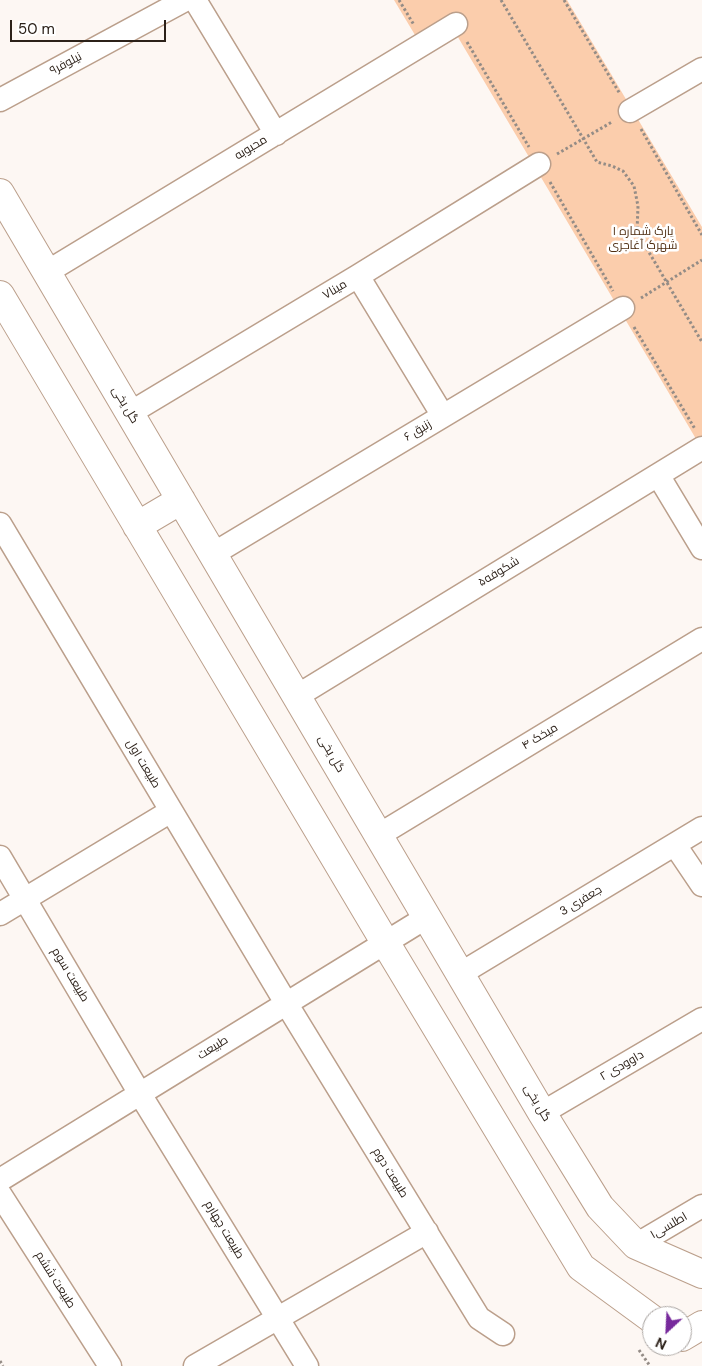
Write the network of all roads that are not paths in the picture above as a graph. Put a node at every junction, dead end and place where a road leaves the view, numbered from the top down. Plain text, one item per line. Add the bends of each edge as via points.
1 (185, 0) edge
2 (195, 0) edge
3 (456, 24) road end
4 (702, 69) edge
5 (0, 100) edge
6 (630, 111) road end
7 (276, 134) junction
8 (539, 164) road end
9 (0, 194) edge
10 (46, 272) junction
11 (358, 276) junction
12 (0, 295) edge
13 (623, 308) road end
14 (130, 413) junction
15 (443, 416) junction
16 (700, 440) edge
17 (658, 475) junction
18 (181, 500) junction
19 (0, 524) edge
20 (137, 526) junction
21 (702, 548) edge
22 (213, 554) junction
23 (702, 639) edge
24 (297, 696) junction
25 (171, 811) junction
26 (702, 828) edge
27 (379, 836) junction
28 (675, 845) junction
29 (0, 857) edge
30 (702, 885) edge
31 (24, 898) junction
32 (0, 914) edge
33 (427, 917) junction
34 (385, 942) junction
35 (460, 974) junction
36 (286, 1004) junction
37 (702, 1019) edge
38 (140, 1094) junction
39 (542, 1113) junction
40 (0, 1180) edge
41 (0, 1194) edge
42 (702, 1206) edge
43 (427, 1232) junction
44 (636, 1245) junction
45 (702, 1274) edge
46 (642, 1311) edge
47 (277, 1318) junction
48 (502, 1334) dead end
49 (110, 1366) edge
50 (195, 1366) edge
51 (306, 1366) edge

1 - 5 street, نیلوفر۹
2 - 7 street
3 - 7 street, محبوبه
4 - 6 street
7 - 10 street, محبوبه
8 - 11 street, مینا۷
9 - 10 street, گل یخی
10 - 14 street, گل یخی
11 - 14 street, مینا۷
11 - 15 street
12 - 20 street
13 - 15 street, زنبق ۶
14 - 18 street, گل یخی
15 - 22 street, زنبق ۶
16 - 17 street, شکوفه۵
17 - 21 street
17 - 24 street, شکوفه۵
18 - 20 street
18 - 22 street, گل یخی
19 - 25 street, طبیعت اول
20 - 34 street
22 - 24 street, گل یخی
23 - 27 street, میخک ۴
24 - 27 street, گل یخی
25 - 31 street
25 - 36 street, طبیعت اول
26 - 28 street, 3 جعفری
27 - 33 street, گل یخی
28 - 30 street
28 - 35 street, 3 جعفری
29 - 31 street, طبیعت سوم
31 - 32 street
31 - 38 street, طبیعت سوم
33 - 34 street, طبیعت
33 - 35 street, گل یخی
34 - 36 street, طبیعت
34 - 46 street via 581,1267
35 - 39 street, گل یخی
36 - 38 street, طبیعت
36 - 43 street, طبیعت دوم
37 - 39 street, داوودی ۲
38 - 40 street, طبیعت
38 - 47 street, طبیعت چهارم
39 - 44 street, گل یخی via 600,1207
41 - 49 street, طبیعت ششم
42 - 44 street, اطلسی۱
43 - 47 street
43 - 48 street, طبیعت دوم via 480,1318
44 - 45 street, گل یخی
47 - 50 street
47 - 51 street, طبیعت چهارم

